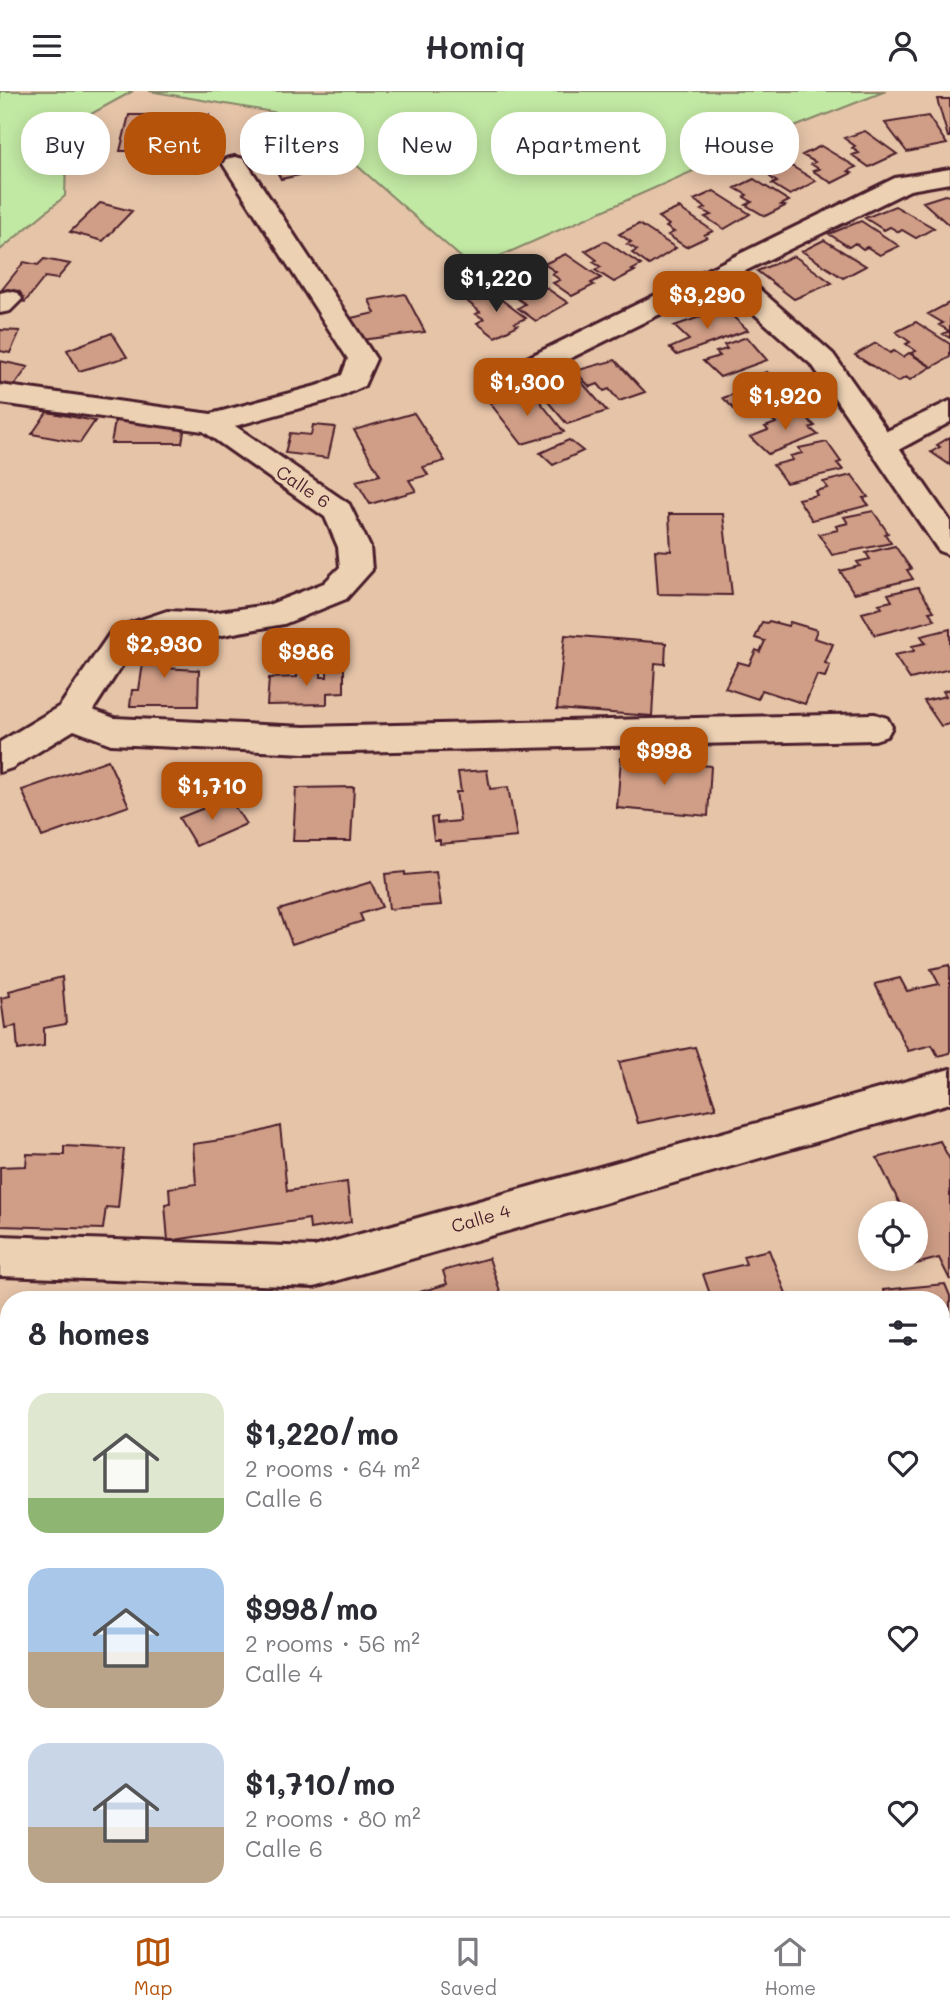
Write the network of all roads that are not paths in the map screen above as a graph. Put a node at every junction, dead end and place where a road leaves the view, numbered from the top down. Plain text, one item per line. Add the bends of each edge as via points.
1 (235, 164) dead end
2 (950, 176) edge
3 (725, 273) junction
4 (498, 383) dead end
5 (0, 394) edge
6 (950, 410) edge
7 (211, 423) junction
8 (881, 447) junction
9 (950, 544) edge
10 (72, 715) junction
11 (875, 727) dead end
12 (0, 759) edge
13 (950, 1086) edge
14 (0, 1256) edge

1 - 7 street, Calle 6 via 362,359 354,380
2 - 3 street via 904,183
3 - 4 street
3 - 8 street via 823,360
5 - 7 street, Calle 6
6 - 8 street
7 - 10 street, Calle 6 via 338,510 354,547 356,570 335,591 273,616 212,625 167,622 124,637
8 - 9 street
10 - 11 street via 111,730 305,740
10 - 12 street, Calle 6
13 - 14 street, Calle 4 via 314,1267

